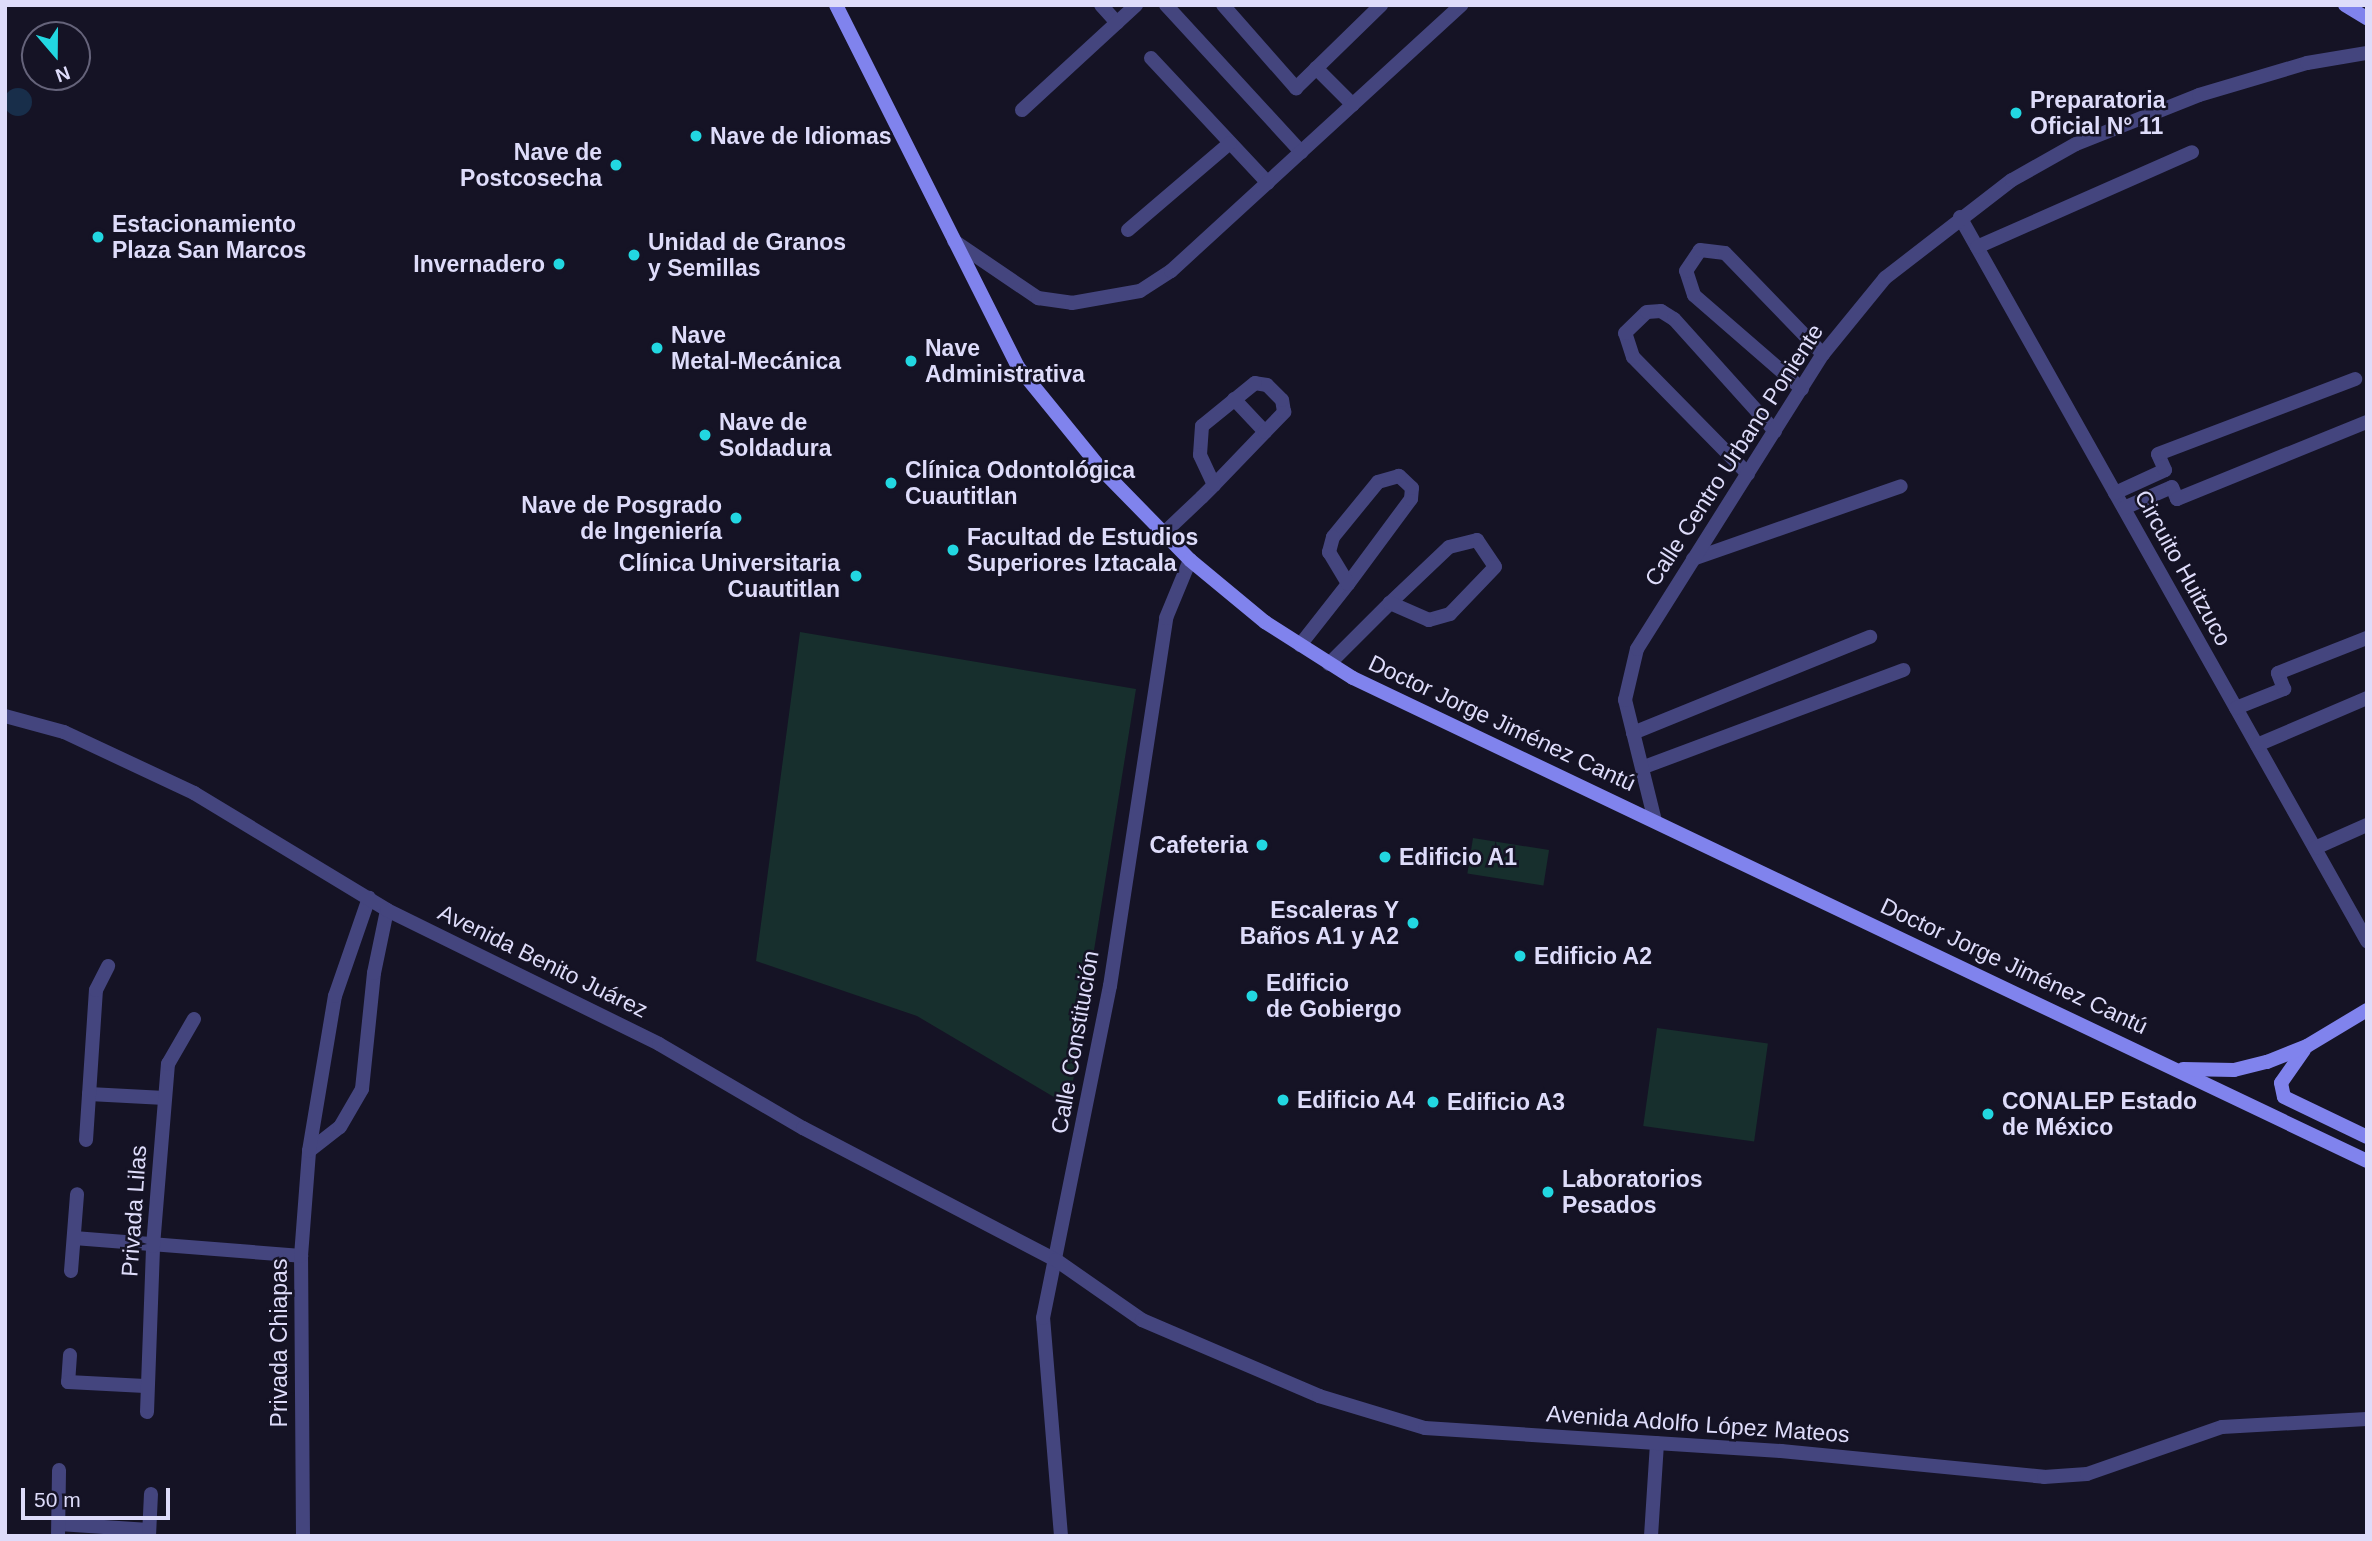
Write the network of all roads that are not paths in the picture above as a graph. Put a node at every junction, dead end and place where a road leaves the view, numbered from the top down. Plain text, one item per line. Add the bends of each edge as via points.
1 (836, 5) edge
2 (844, 5) edge
3 (1101, 5) edge
4 (1136, 5) edge
5 (1166, 5) edge
6 (1223, 5) edge
7 (1381, 5) edge
8 (1461, 5) edge
9 (2345, 5) edge
10 (2367, 18) edge
11 (1117, 23) junction
12 (852, 39) junction
13 (2367, 52) edge
14 (1151, 58) dead end
15 (1317, 68) junction
16 (1353, 105) junction
17 (1022, 110) dead end
18 (1230, 143) junction
19 (1301, 152) junction
20 (2192, 152) dead end
21 (1268, 183) junction
22 (1960, 217) junction
23 (1128, 230) dead end
24 (951, 239) junction
25 (1977, 247) junction
26 (1823, 354) junction
27 (2355, 379) dead end
28 (1802, 389) junction
29 (1234, 399) junction
30 (2367, 422) edge
31 (1775, 431) junction
32 (1265, 432) junction
33 (1748, 474) junction
34 (1214, 485) junction
35 (1901, 486) dead end
36 (2115, 493) junction
37 (2124, 508) junction
38 (1164, 533) junction
39 (1693, 559) junction
40 (1190, 560) junction
41 (1348, 584) junction
42 (1390, 603) junction
43 (1870, 637) dead end
44 (2367, 638) edge
45 (1300, 645) junction
46 (1329, 664) junction
47 (1903, 670) dead end
48 (2367, 698) edge
49 (2236, 708) junction
50 (5, 716) edge
51 (1633, 733) junction
52 (2257, 745) junction
53 (1644, 768) junction
54 (1656, 821) junction
55 (2367, 825) edge
56 (2315, 848) junction
57 (369, 898) junction
58 (387, 910) junction
59 (2367, 942) edge
60 (108, 966) dead end
61 (2367, 1010) edge
62 (194, 1019) dead end
63 (2307, 1046) junction
64 (2178, 1069) junction
65 (89, 1094) junction
66 (165, 1098) junction
67 (2367, 1137) edge
68 (86, 1140) dead end
69 (309, 1151) junction
70 (2367, 1161) edge
71 (77, 1194) dead end
72 (74, 1238) junction
73 (153, 1246) junction
74 (301, 1256) junction
75 (1056, 1260) junction
76 (71, 1270) dead end
77 (70, 1355) dead end
78 (145, 1386) junction
79 (147, 1412) dead end
80 (2367, 1419) edge
81 (1657, 1443) junction
82 (59, 1470) dead end
83 (151, 1494) dead end
84 (58, 1530) edge
85 (149, 1533) edge
86 (303, 1536) edge
87 (1061, 1536) edge
88 (1651, 1536) edge

1 - 12 main road
2 - 12 main road
3 - 11 street
4 - 11 street
5 - 19 street
6 - 15 street via 1296,88
7 - 15 street
8 - 16 street
9 - 10 main road
11 - 17 street
12 - 24 main road, Doctor Jorge Jiménez Cantú
13 - 22 street, Calle Centro Urbano Poniente via 2307,63 2199,95 2076,144
14 - 18 street
15 - 16 street
16 - 19 street
18 - 21 street
18 - 23 street
19 - 21 street
20 - 25 street
21 - 24 street via 1171,271 1140,291 1110,300 1072,303 1038,298
22 - 25 street, Circuito Huitzuco
22 - 26 street, Calle Centro Urbano Poniente via 1885,278
24 - 38 main road, Doctor Jorge Jiménez Cantú via 1018,366 1086,453
25 - 36 street, Circuito Huitzuco
26 - 28 street, Calle Centro Urbano Poniente
26 - 28 street via 1725,253 1700,250 1686,271 1694,295
27 - 36 street via 2158,454 2165,470
28 - 31 street, Calle Centro Urbano Poniente
29 - 32 street
29 - 32 street via 1255,383 1267,384 1282,400 1284,412
29 - 34 street via 1202,426 1198,440
30 - 37 street via 2178,499 2172,487
31 - 33 street, Calle Centro Urbano Poniente
31 - 33 street via 1661,310 1647,312 1625,333 1633,357
32 - 34 street
33 - 39 street, Calle Centro Urbano Poniente
34 - 38 street
35 - 39 street
36 - 37 street, Circuito Huitzuco
37 - 49 street, Circuito Huitzuco
38 - 40 main road, Doctor Jorge Jiménez Cantú
39 - 51 street, Calle Centro Urbano Poniente via 1637,649 1625,700
40 - 45 main road, Doctor Jorge Jiménez Cantú
40 - 75 street, Calle Constitución via 1167,618 1110,986
41 - 41 street via 1411,499 1412,488 1399,476 1378,482 1333,537 1329,552
41 - 45 street
42 - 42 street via 1462,539 1477,540 1495,567 1450,614 1430,620
42 - 46 street
43 - 51 street
44 - 49 street via 2278,673 2284,690
45 - 46 main road, Doctor Jorge Jiménez Cantú
46 - 54 main road, Doctor Jorge Jiménez Cantú
47 - 53 street
48 - 52 street
49 - 52 street, Circuito Huitzuco
50 - 57 street, Avenida Benito Juárez via 64,732 194,793
51 - 53 street, Calle Centro Urbano Poniente
52 - 56 street, Circuito Huitzuco
53 - 54 street, Calle Centro Urbano Poniente
54 - 64 main road, Doctor Jorge Jiménez Cantú
55 - 56 street
56 - 59 street, Circuito Huitzuco
57 - 58 street, Avenida Benito Juárez
57 - 69 street, Privada Chiapas via 335,996
58 - 69 street via 374,973 362,1088 340,1127
58 - 75 street, Avenida Benito Juárez via 659,1044 803,1128
60 - 65 street via 96,990
61 - 63 main road
62 - 66 street, Privada Lilas via 169,1064
63 - 64 main road via 2234,1070
63 - 67 main road via 2281,1083 2284,1097
64 - 70 main road, Doctor Jorge Jiménez Cantú
65 - 66 street
65 - 68 street
66 - 73 street, Privada Lilas
69 - 74 street, Privada Chiapas
71 - 72 street
72 - 73 street
72 - 76 street
73 - 74 street
73 - 78 street, Privada Lilas
74 - 86 street, Privada Chiapas
75 - 81 street, Avenida Adolfo López Mateos via 1142,1320 1319,1396 1424,1428
75 - 87 street, Calle Constitución via 1042,1318
77 - 78 street via 68,1382
78 - 79 street, Privada Lilas
80 - 81 street, Avenida Adolfo López Mateos via 2222,1427 2087,1474 2044,1477
81 - 88 street
82 - 84 street
83 - 85 street
84 - 85 street

